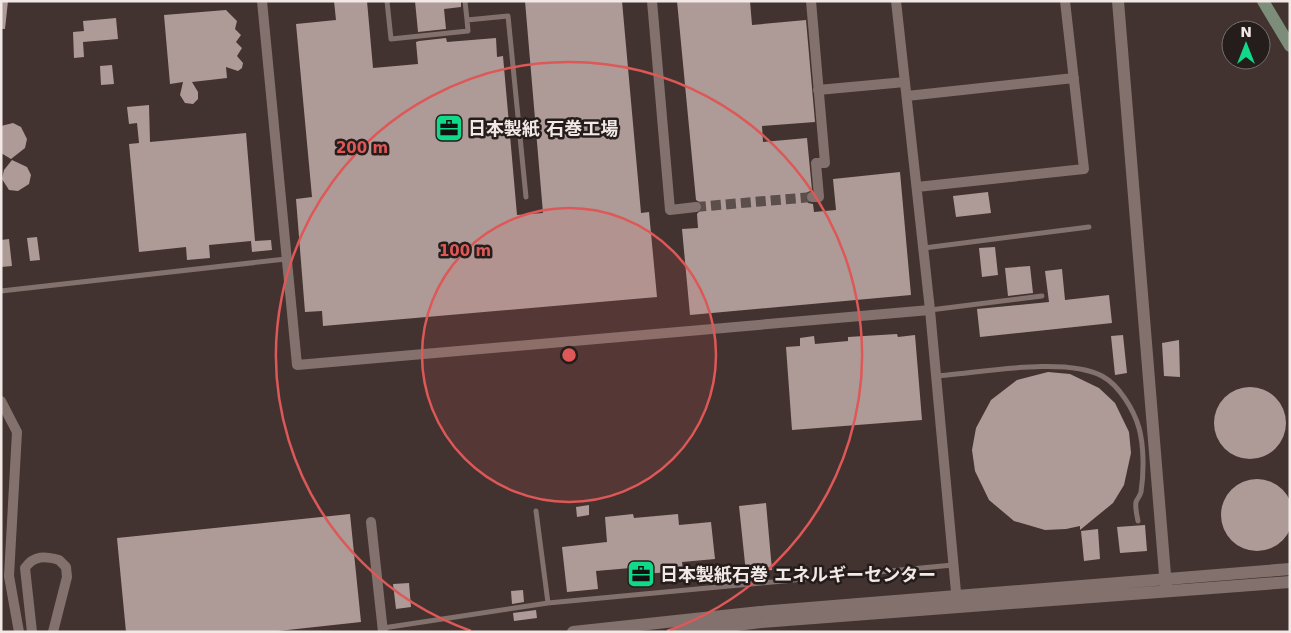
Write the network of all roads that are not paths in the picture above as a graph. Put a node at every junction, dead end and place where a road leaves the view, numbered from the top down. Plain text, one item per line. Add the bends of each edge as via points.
1 (262, 1) edge
2 (387, 1) edge
3 (465, 1) edge
4 (652, 1) edge
5 (811, 1) edge
6 (896, 1) edge
7 (1066, 1) edge
8 (1118, 1) edge
9 (1263, 1) edge
10 (467, 20) junction
11 (1290, 46) edge
12 (1074, 78) junction
13 (905, 82) junction
14 (818, 90) junction
15 (907, 96) junction
16 (917, 187) junction
17 (526, 197) dead end
18 (812, 197) dead end
19 (696, 207) tunnel mouth
20 (1089, 228) dead end
21 (923, 248) junction
22 (286, 259) junction
23 (1, 291) edge
24 (1042, 296) dead end
25 (930, 310) junction
26 (936, 376) junction
27 (1, 401) edge
28 (536, 511) dead end
29 (1138, 521) dead end
30 (371, 522) dead end
31 (953, 565) junction
32 (1290, 569) edge
33 (1166, 578) junction
34 (1290, 582) edge
35 (1167, 592) junction
36 (957, 602) junction
37 (548, 603) junction
38 (383, 630) edge
39 (19, 632) edge
40 (32, 632) edge
41 (53, 632) edge
42 (573, 632) edge
43 (678, 632) edge

1 - 22 street
2 - 10 lane via 391,39 468,31
3 - 10 lane
4 - 19 street via 670,210
5 - 14 street
6 - 13 street
7 - 12 street
8 - 33 street
9 - 11 main road
10 - 17 lane via 508,16
12 - 15 street
12 - 16 street via 1084,169
13 - 14 street
13 - 15 street
14 - 18 street via 825,163 816,163 819,196
15 - 16 street
16 - 21 street
20 - 21 lane
21 - 25 street
22 - 23 lane
22 - 25 street via 297,365
24 - 25 lane
25 - 26 street
26 - 29 lane via 1052,366 1079,368 1103,376 1132,410 1139,429 1142,466 1141,494 1136,502
26 - 31 street
27 - 39 street via 17,432 8,576
28 - 37 lane
30 - 38 street
31 - 36 street
31 - 37 lane
32 - 33 street
33 - 35 street
33 - 36 street
34 - 35 street
35 - 36 street
36 - 42 street via 760,612
36 - 43 street
37 - 38 lane
40 - 41 street via 25,568 30,560 39,557 59,560 66,567 67,577

